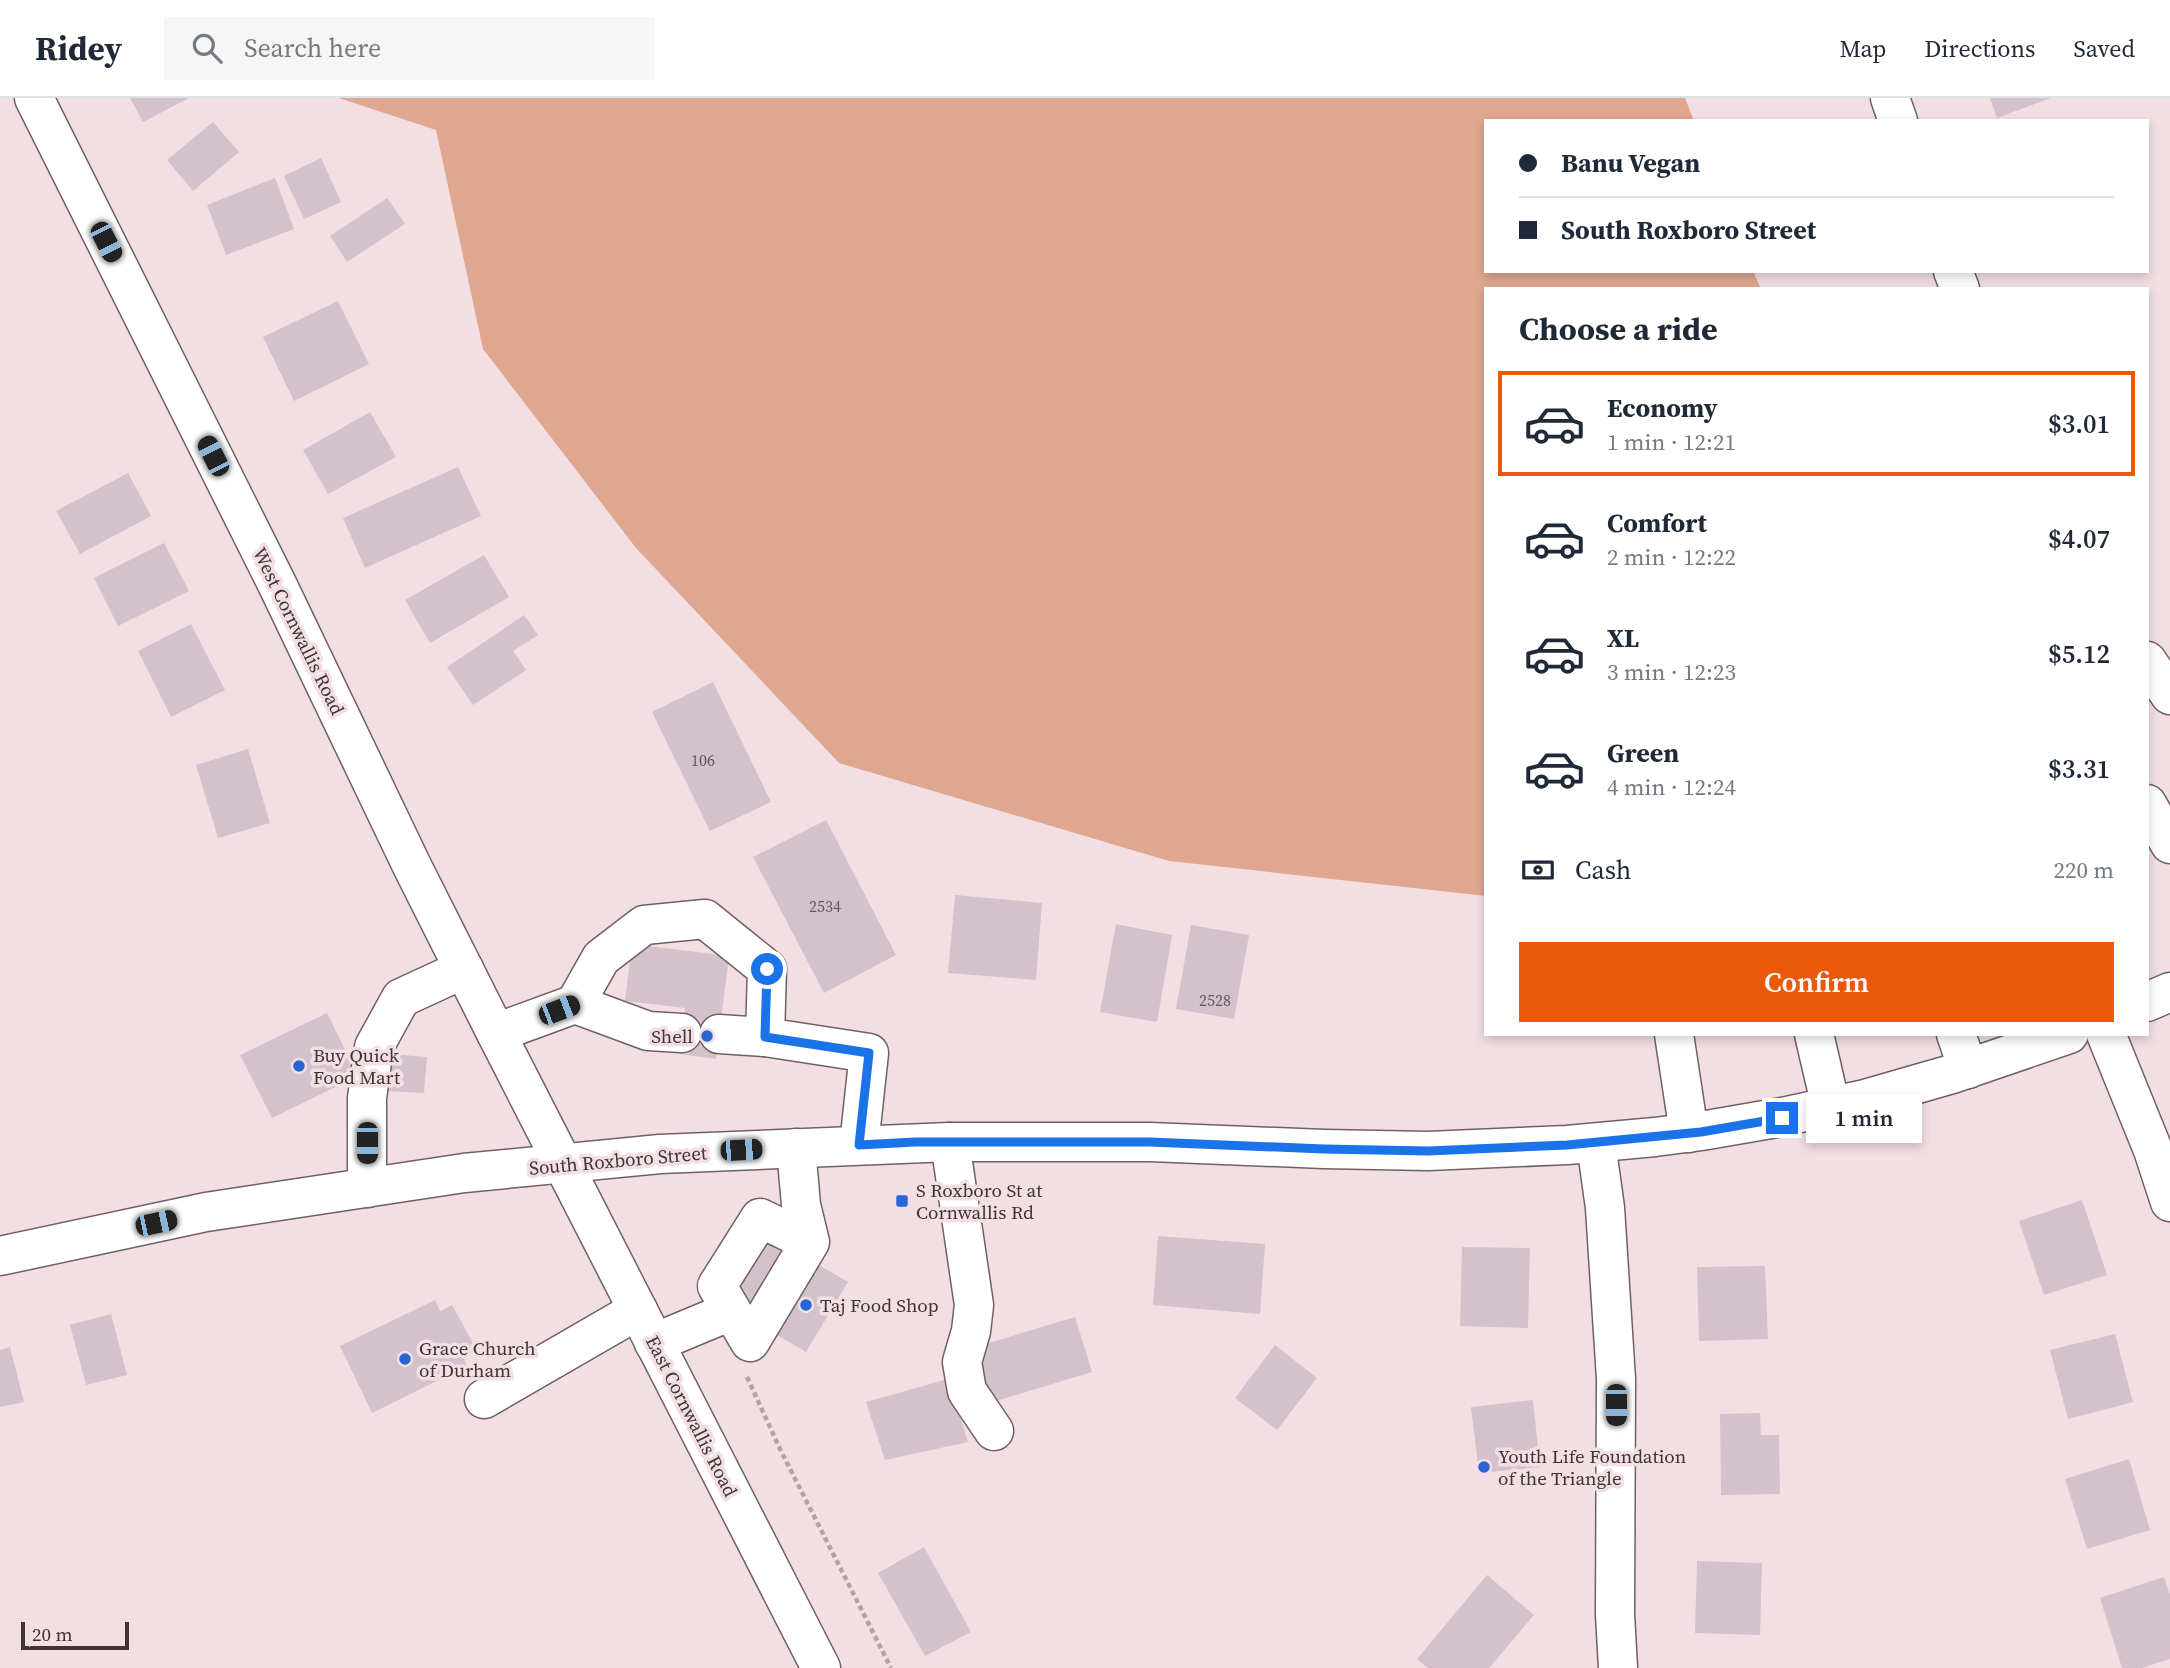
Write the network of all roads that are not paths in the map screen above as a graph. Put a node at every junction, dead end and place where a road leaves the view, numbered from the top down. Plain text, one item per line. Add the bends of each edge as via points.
1 (34, 98) edge
2 (1890, 98) edge
3 (1897, 119) edge
4 (2149, 664) edge
5 (2170, 695) edge
6 (2149, 807) edge
7 (2170, 844) edge
8 (464, 970) junction
9 (2170, 992) edge
10 (2149, 1001) edge
11 (575, 1004) junction
12 (682, 1032) dead end
13 (496, 1033) junction
14 (719, 1034) dead end
15 (1674, 1036) edge
16 (1814, 1036) edge
17 (2056, 1036) edge
18 (2107, 1036) edge
19 (765, 1037) junction
20 (1962, 1051) edge
21 (1831, 1107) junction
22 (1689, 1133) junction
23 (950, 1142) junction
24 (1596, 1143) junction
25 (859, 1145) junction
26 (796, 1148) junction
27 (563, 1164) junction
28 (367, 1188) junction
29 (2170, 1202) edge
30 (810, 1242) junction
31 (0, 1256) edge
32 (731, 1311) junction
33 (646, 1327) junction
34 (484, 1399) dead end
35 (994, 1431) dead end
36 (821, 1668) edge
37 (1618, 1668) edge

1 - 8 street, West Cornwallis Road
2 - 3 street
4 - 5 street
6 - 7 street
8 - 13 street, West Cornwallis Road
8 - 28 street via 401,998 374,1047
9 - 10 street
11 - 12 street via 648,1031
11 - 13 street
11 - 19 street via 601,958 644,925 705,919 767,969
13 - 27 street, West Cornwallis Road
14 - 19 street
15 - 22 street
16 - 21 street
17 - 20 street, South Roxboro Street
18 - 29 street
19 - 25 street via 869,1053
20 - 21 street, South Roxboro Street via 1865,1099
21 - 22 street, South Roxboro Street
22 - 24 street, South Roxboro Street
23 - 24 street, South Roxboro Street via 1150,1142 1428,1151
23 - 25 street, South Roxboro Street
23 - 35 street via 974,1305 962,1363 967,1391
24 - 37 street via 1616,1379
25 - 26 street, South Roxboro Street
26 - 27 street, South Roxboro Street
26 - 30 street
27 - 28 street, South Roxboro Street
27 - 33 street, East Cornwallis Road
28 - 31 street, South Roxboro Street via 206,1212
30 - 32 street via 750,1342
30 - 32 street via 760,1218 717,1286
32 - 33 street
33 - 34 street
33 - 36 street, East Cornwallis Road

